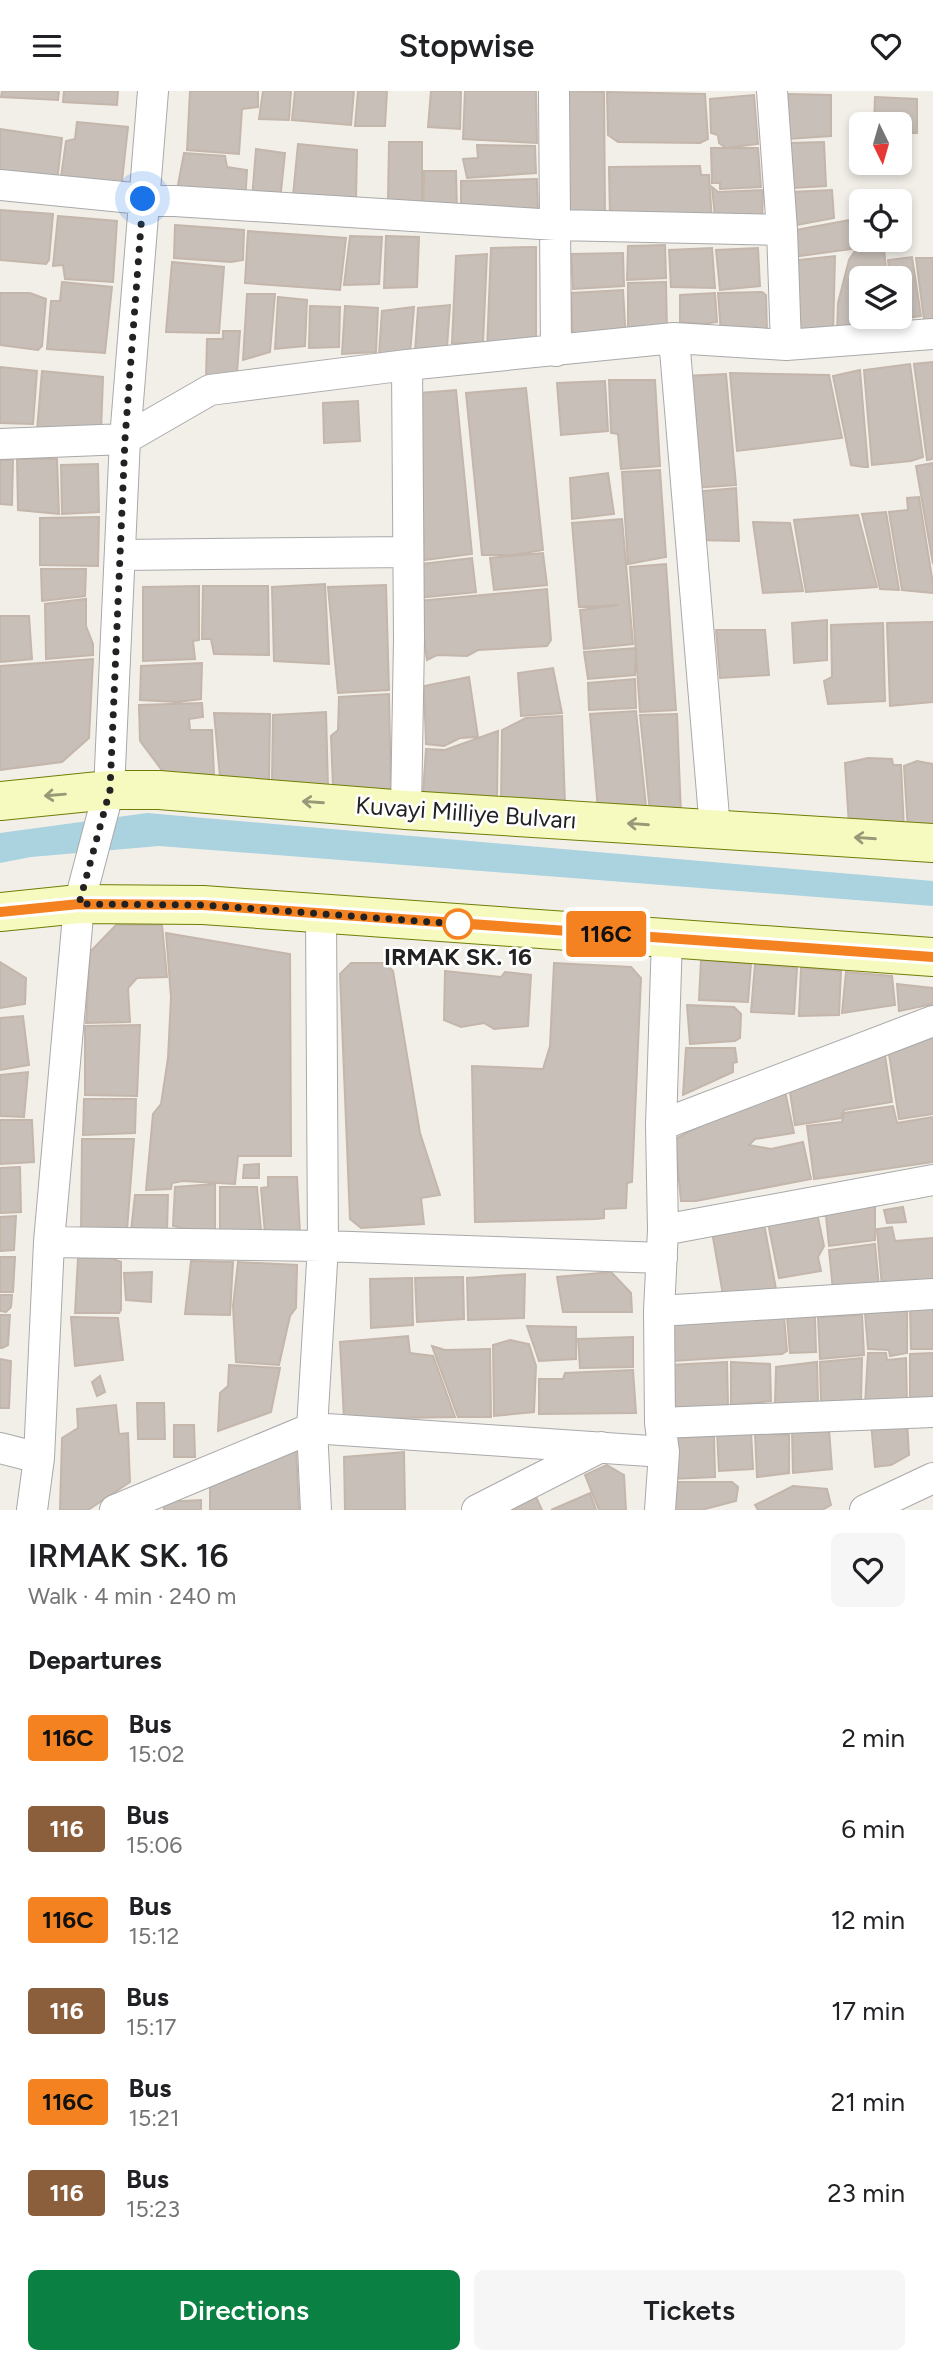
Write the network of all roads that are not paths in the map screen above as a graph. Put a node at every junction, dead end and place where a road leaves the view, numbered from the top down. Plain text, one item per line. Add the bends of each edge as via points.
1 (153, 91) edge
2 (554, 91) edge
3 (772, 91) edge
4 (0, 185) edge
5 (143, 199) junction
6 (556, 225) junction
7 (782, 230) junction
8 (933, 334) edge
9 (674, 338) junction
10 (786, 345) junction
11 (556, 351) junction
12 (407, 365) junction
13 (125, 439) junction
14 (0, 445) edge
15 (408, 552) junction
16 (120, 555) junction
17 (110, 790) junction
18 (0, 801) edge
19 (406, 810) junction
20 (715, 829) junction
21 (933, 843) edge
22 (79, 904) junction
23 (0, 912) edge
24 (321, 914) junction
25 (667, 938) junction
26 (933, 957) edge
27 (933, 1021) edge
28 (661, 1125) junction
29 (933, 1180) edge
30 (49, 1242) junction
31 (662, 1244) junction
32 (323, 1246) junction
33 (933, 1294) edge
34 (659, 1311) junction
35 (933, 1412) edge
36 (313, 1428) junction
37 (662, 1437) junction
38 (0, 1447) edge
39 (601, 1447) junction
40 (39, 1458) junction
41 (933, 1478) edge
42 (32, 1510) edge
43 (115, 1510) edge
44 (316, 1510) edge
45 (477, 1510) edge
46 (660, 1510) edge
47 (865, 1510) edge

1 - 5 street
2 - 6 street
3 - 7 street
4 - 5 street
5 - 6 street
5 - 13 street
6 - 7 street
6 - 11 street
7 - 10 street
8 - 10 street
9 - 10 street
9 - 11 street
9 - 20 street
11 - 12 street
12 - 13 street via 210,390
12 - 15 street
13 - 14 street
13 - 16 street
15 - 16 street
15 - 19 street
16 - 17 street
17 -> 18 main road, Kuvayi Milliye Bulvarı
19 -> 17 main road, Kuvayi Milliye Bulvarı
17 - 22 street
20 -> 19 main road, Kuvayi Milliye Bulvarı
21 -> 20 main road, Kuvayi Milliye Bulvarı
22 - 23 main road
22 - 24 main road via 203,905
22 - 30 street
24 - 25 main road
24 - 32 street
25 - 26 main road
25 - 28 street
27 - 28 street
28 - 31 street
29 - 31 street
30 - 32 street
30 - 40 street
31 - 32 street
31 - 34 street
32 - 36 street
33 - 34 street
34 - 37 street
35 - 37 street
36 - 39 street
36 - 43 street
36 - 44 street
37 - 39 street
37 - 46 street
38 - 40 street
39 - 45 street
40 - 42 street
41 - 47 street

